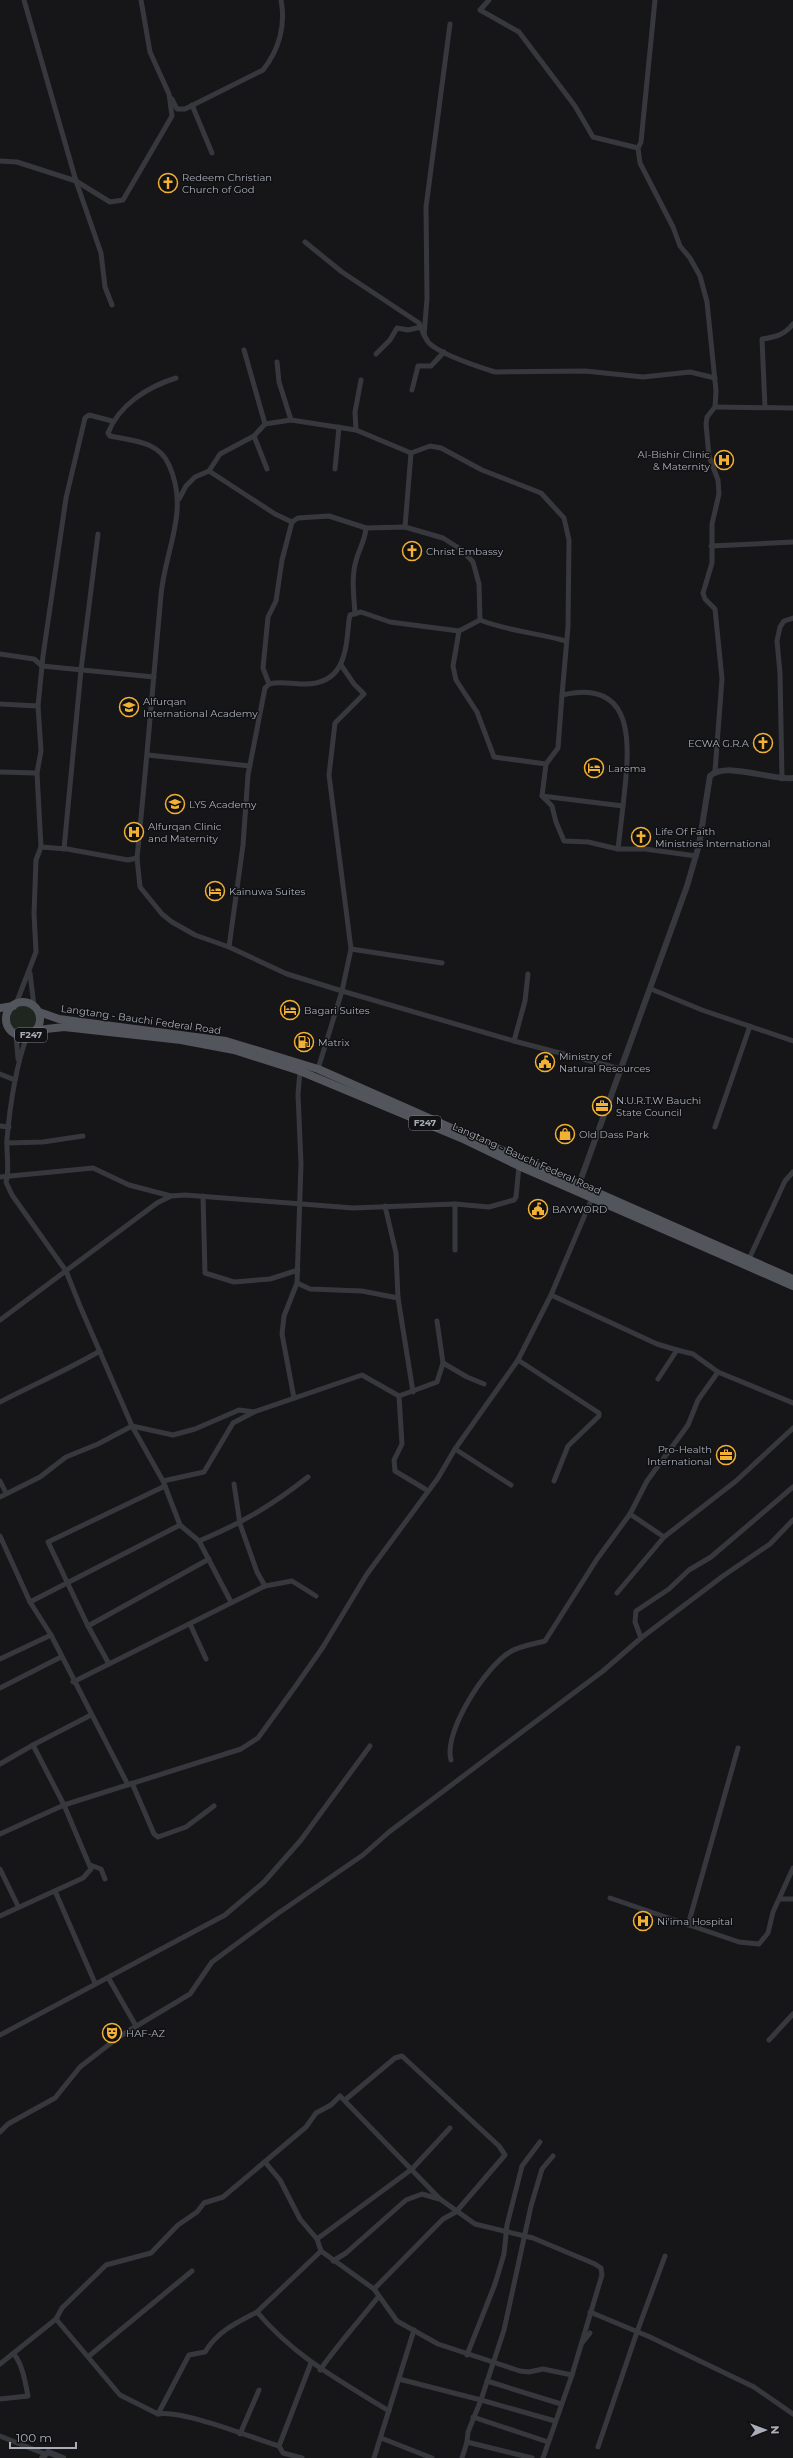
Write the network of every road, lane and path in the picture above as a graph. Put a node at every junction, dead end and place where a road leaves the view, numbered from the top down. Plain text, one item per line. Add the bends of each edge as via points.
1 (24, 0) edge
2 (141, 0) edge
3 (281, 0) edge
4 (489, 0) edge
5 (655, 0) edge
6 (450, 24) dead end
7 (169, 94) junction
8 (192, 105) junction
9 (185, 109) junction
10 (171, 120) junction
11 (638, 148) junction
12 (212, 153) dead end
13 (0, 161) edge
14 (76, 181) junction
15 (305, 242) dead end
16 (112, 305) dead end
17 (793, 324) edge
18 (421, 327) junction
19 (424, 336) junction
20 (244, 350) dead end
21 (444, 352) junction
22 (376, 354) dead end
23 (277, 362) dead end
24 (176, 378) dead end
25 (715, 378) junction
26 (361, 380) dead end
27 (412, 390) dead end
28 (714, 407) junction
29 (765, 408) junction
30 (793, 408) edge
31 (291, 420) junction
32 (112, 421) junction
33 (265, 424) junction
34 (339, 427) junction
35 (356, 430) junction
36 (254, 436) junction
37 (411, 453) junction
38 (267, 469) dead end
39 (334, 469) dead end
40 (209, 471) junction
41 (179, 499) junction
42 (292, 522) junction
43 (405, 527) junction
44 (366, 528) junction
45 (98, 534) dead end
46 (793, 542) edge
47 (711, 546) junction
48 (355, 614) junction
49 (793, 618) edge
50 (480, 620) junction
51 (459, 631) junction
52 (566, 641) junction
53 (0, 654) edge
54 (341, 665) junction
55 (42, 666) junction
56 (81, 670) junction
57 (154, 677) junction
58 (268, 684) junction
59 (562, 695) junction
60 (0, 704) edge
61 (38, 706) junction
62 (148, 755) junction
63 (546, 764) junction
64 (250, 766) junction
65 (715, 771) junction
66 (0, 772) edge
67 (37, 773) junction
68 (793, 778) edge
69 (782, 779) junction
70 (542, 796) junction
71 (623, 806) junction
72 (41, 847) junction
73 (64, 849) junction
74 (618, 849) junction
75 (696, 856) junction
76 (137, 858) junction
77 (229, 947) junction
78 (351, 949) junction
79 (442, 963) dead end
80 (29, 971) junction
81 (528, 974) dead end
82 (650, 989) junction
83 (342, 991) junction
84 (14, 1005) junction
85 (0, 1008) edge
86 (37, 1009) junction
87 (0, 1023) edge
88 (750, 1026) junction
89 (37, 1030) junction
90 (13, 1033) junction
91 (28, 1036) junction
92 (514, 1041) junction
93 (793, 1041) edge
94 (18, 1060) junction
95 (318, 1069) junction
96 (620, 1069) junction
97 (300, 1071) junction
98 (0, 1074) edge
99 (15, 1080) junction
100 (0, 1126) edge
101 (9, 1127) junction
102 (715, 1127) dead end
103 (83, 1136) dead end
104 (7, 1143) junction
105 (518, 1166) junction
106 (793, 1172) edge
107 (8, 1175) junction
108 (0, 1177) edge
109 (580, 1183) junction
110 (577, 1191) junction
111 (171, 1196) junction
112 (203, 1196) junction
113 (592, 1198) junction
114 (300, 1203) junction
115 (456, 1204) junction
116 (385, 1206) junction
117 (455, 1250) dead end
118 (749, 1259) junction
119 (298, 1270) junction
120 (66, 1271) junction
121 (793, 1279) edge
122 (297, 1283) junction
123 (793, 1286) edge
124 (551, 1296) junction
125 (398, 1298) junction
126 (0, 1320) edge
127 (437, 1321) dead end
128 (677, 1350) junction
129 (100, 1351) junction
130 (518, 1360) junction
131 (443, 1363) junction
132 (718, 1372) junction
133 (658, 1379) dead end
134 (484, 1384) dead end
135 (413, 1392) junction
136 (399, 1396) junction
137 (294, 1398) junction
138 (0, 1402) edge
139 (793, 1403) edge
140 (254, 1412) junction
141 (132, 1426) junction
142 (793, 1428) edge
143 (455, 1449) junction
144 (308, 1478) dead end
145 (0, 1481) edge
146 (554, 1482) dead end
147 (164, 1483) junction
148 (234, 1484) dead end
149 (512, 1485) dead end
150 (793, 1487) edge
151 (425, 1489) dead end
152 (6, 1493) junction
153 (0, 1497) edge
154 (630, 1514) junction
155 (793, 1520) edge
156 (240, 1524) junction
157 (180, 1525) junction
158 (0, 1536) edge
159 (664, 1538) junction
160 (199, 1540) junction
161 (209, 1559) junction
162 (67, 1584) junction
163 (264, 1586) junction
164 (617, 1593) dead end
165 (316, 1596) dead end
166 (30, 1602) junction
167 (231, 1602) junction
168 (190, 1624) junction
169 (88, 1626) junction
170 (51, 1635) junction
171 (640, 1638) junction
172 (62, 1657) junction
173 (0, 1659) edge
174 (206, 1659) dead end
175 (109, 1664) junction
176 (73, 1682) junction
177 (0, 1688) edge
178 (91, 1715) junction
179 (33, 1745) junction
180 (370, 1746) dead end
181 (738, 1748) dead end
182 (451, 1760) dead end
183 (0, 1764) edge
184 (130, 1784) junction
185 (64, 1805) junction
186 (214, 1806) dead end
187 (0, 1834) edge
188 (90, 1864) junction
189 (793, 1868) edge
190 (0, 1869) edge
191 (105, 1879) dead end
192 (55, 1891) junction
193 (610, 1898) dead end
194 (793, 1898) edge
195 (780, 1899) junction
196 (18, 1906) junction
197 (0, 1916) edge
198 (688, 1925) junction
199 (109, 1979) junction
200 (95, 1983) junction
201 (793, 2014) edge
202 (136, 2026) junction
203 (1, 2033) edge
204 (770, 2040) dead end
205 (345, 2100) junction
206 (450, 2128) dead end
207 (0, 2132) edge
208 (540, 2142) dead end
209 (553, 2156) dead end
210 (265, 2162) junction
211 (412, 2169) junction
212 (440, 2199) junction
213 (456, 2212) junction
214 (507, 2232) junction
215 (526, 2237) junction
216 (317, 2239) junction
217 (322, 2251) junction
218 (665, 2256) dead end
219 (333, 2261) junction
220 (192, 2271) dead end
221 (374, 2289) junction
222 (379, 2296) junction
223 (257, 2312) junction
224 (590, 2312) junction
225 (56, 2319) junction
226 (414, 2330) junction
227 (637, 2332) junction
228 (590, 2333) dead end
229 (581, 2345) junction
230 (14, 2354) junction
231 (468, 2354) junction
232 (89, 2356) junction
233 (492, 2362) junction
234 (311, 2363) junction
235 (0, 2364) edge
236 (320, 2370) junction
237 (572, 2376) junction
238 (399, 2379) junction
239 (487, 2381) junction
240 (259, 2390) dead end
241 (0, 2399) edge
242 (481, 2400) junction
243 (561, 2404) junction
244 (389, 2411) junction
245 (158, 2414) junction
246 (793, 2414) edge
247 (473, 2417) junction
248 (555, 2421) junction
249 (240, 2434) junction
250 (0, 2436) edge
251 (381, 2438) junction
252 (467, 2442) junction
253 (548, 2442) junction
254 (279, 2446) junction
255 (598, 2447) dead end
256 (282, 2455) edge
257 (43, 2456) edge
258 (53, 2456) edge
259 (63, 2458) edge
260 (302, 2458) edge
261 (374, 2458) edge
262 (432, 2458) edge
263 (462, 2458) edge
264 (532, 2458) edge
265 (543, 2458) edge

1 - 14 street
2 - 7 street via 153,62
3 - 8 street via 282,28 270,62 263,70
4 - 11 street via 480,10 519,32 575,106 594,137
5 - 11 street via 641,142
6 - 19 street via 426,207 427,299
7 - 9 street via 177,109
7 - 10 street
8 - 9 street
8 - 12 street
9 - 10 street
10 - 14 street via 123,200 110,202
11 - 25 street via 640,163 680,246 700,276 707,302
13 - 14 street via 17,162
14 - 16 street via 102,253 105,287
15 - 18 street via 342,272 420,323
17 - 29 street via 778,337 762,339
18 - 19 street
18 - 22 street via 408,330 398,328
19 - 21 street via 433,346
20 - 33 street
21 - 25 street via 495,372 585,371 643,377 690,372
21 - 27 street via 431,366 418,366
23 - 31 street via 278,382
24 - 32 street via 153,388 123,407
25 - 28 street
26 - 35 street via 355,412
28 - 29 street
28 - 47 street via 707,417 706,424 710,456 719,488 712,524
29 - 30 street
31 - 33 street
31 - 34 street
32 - 41 street via 108,435 155,447 166,459
32 - 55 street via 89,415 84,421 67,492
33 - 36 street
34 - 35 street
34 - 39 street
35 - 37 street
36 - 38 street
36 - 40 street via 220,454
37 - 43 street
37 - 52 street via 430,446 441,448 482,470 541,493 559,511 564,518 569,540
40 - 41 street via 195,477
40 - 42 street via 275,514
41 - 57 street via 173,542 161,594
42 - 44 street via 298,518 329,516
42 - 58 street via 282,560 276,601 268,616 263,668
43 - 44 street
43 - 50 street via 442,538 462,550 473,562 480,584
44 - 48 street via 354,572
45 - 56 street
46 - 47 street
47 - 65 street via 712,563 703,593 715,609 722,679
48 - 51 street via 371,615 390,622
48 - 54 street via 350,616 347,648
49 - 69 street via 784,620 777,641
50 - 51 street
50 - 52 street via 502,628
51 - 63 street via 453,666 456,680 477,712 494,757
52 - 59 street
53 - 55 street via 34,659
54 - 58 street via 332,675 320,681 304,684
54 - 78 street via 364,694 335,724 329,775
55 - 56 street
55 - 61 street
56 - 57 street
56 - 73 street
57 - 62 street
58 - 64 street via 265,688
59 - 63 street via 558,748
59 - 71 street via 600,695 616,706 621,713 629,750
60 - 61 street
61 - 67 street via 41,751
62 - 64 street
62 - 76 street
63 - 70 street
64 - 77 street via 243,845
65 - 69 street via 762,774
65 - 75 street via 710,776
66 - 67 street
67 - 72 street
68 - 69 street
70 - 71 street
70 - 74 street via 552,806 564,841 588,842
71 - 74 street
72 - 73 street
72 - 80 street via 36,860 36,952
73 - 76 street via 128,860
74 - 75 street via 645,849
75 - 82 street
76 - 77 street via 140,887 162,914 195,935
77 - 83 street via 287,974
78 - 79 street
78 - 83 street
80 - 84 street
80 - 86 street
81 - 92 street via 521,1021
82 - 88 street
82 - 96 street
83 - 92 street
83 - 95 street
84 - 85 main road, F247
84 - 86 main road, F247 via 27,1002
84 - 90 main road, F247 via 6,1016 6,1023
86 - 89 main road, F247 via 41,1019
86 - 95 main road, Langtang - Bauchi Federal Road / F247 via 59,1019 226,1041
87 - 90 main road, F247
88 - 93 street
88 - 102 street
89 - 91 main road, F247
89 - 97 main road, Langtang - Bauchi Federal Road / F247 via 64,1027 181,1040 234,1050
90 - 91 main road, F247
90 - 94 street
91 - 94 street
92 - 96 street
94 - 99 street
95 - 109 main road, Langtang - Bauchi Federal Road / F247
96 - 109 street
97 - 105 main road, Langtang - Bauchi Federal Road / F247 via 461,1138
97 - 114 street
98 - 99 street
99 - 101 street
100 - 101 street
101 - 104 street
103 - 104 street via 43,1142
104 - 107 street
105 - 110 main road, Langtang - Bauchi Federal Road / F247
105 - 115 street via 514,1200 489,1207
106 - 118 street via 785,1181
107 - 108 street
107 - 111 street via 92,1168 129,1185
107 - 120 street via 6,1182 12,1195
109 - 110 street
109 - 118 main road, Langtang - Bauchi Federal Road / F247
110 - 113 main road, Langtang - Bauchi Federal Road / F247
111 - 112 street
111 - 120 street via 157,1203
112 - 114 street
112 - 119 street via 204,1273 234,1282 270,1279
113 - 123 main road, Langtang - Bauchi Federal Road / F247
113 - 124 street
114 - 116 street via 353,1208
114 - 119 street
115 - 116 street
115 - 117 street
116 - 125 street via 396,1253
118 - 121 main road, Langtang - Bauchi Federal Road / F247
119 - 122 street
120 - 126 street
120 - 129 street
122 - 125 street via 310,1289 362,1291
122 - 137 street via 284,1316 282,1334
124 - 128 street via 657,1344
124 - 130 street
125 - 135 street
127 - 131 street
128 - 132 street via 693,1354
128 - 133 street
129 - 138 street via 68,1370 58,1372
129 - 141 street
130 - 143 street
130 - 146 street via 599,1413 568,1446
131 - 134 street
131 - 135 street via 437,1382
132 - 139 street
132 - 154 street via 698,1400 688,1425 647,1481
135 - 136 street
136 - 137 street via 362,1375
136 - 151 street via 402,1444 394,1460 395,1471
137 - 140 street
140 - 141 street via 238,1410 195,1429 173,1435
140 - 147 street via 233,1423 204,1472
141 - 147 street
141 - 152 street via 66,1457 40,1477
142 - 159 street via 736,1481
143 - 149 street
143 - 184 street via 438,1478 367,1574 323,1647 258,1738 241,1749
144 - 156 street via 274,1504
145 - 152 street
147 - 157 street
147 - 162 street via 48,1542
148 - 156 street
150 - 171 street via 711,1557 689,1570 669,1589 636,1611 635,1622
152 - 153 street
154 - 159 street
154 - 182 street via 597,1558 545,1641 510,1652 484,1677 462,1710 454,1733
155 - 171 street via 770,1544
156 - 160 street
156 - 163 street
157 - 160 street
157 - 162 street
158 - 166 street
159 - 164 street
160 - 161 street
161 - 167 street
161 - 169 street
162 - 166 street
162 - 169 street
163 - 165 street via 292,1581
163 - 167 street
166 - 170 street
167 - 168 street
168 - 174 street
168 - 175 street
169 - 175 street
170 - 172 street
170 - 173 street
171 - 202 street via 603,1671 389,1832 363,1855 212,1962 190,1994
172 - 176 street
172 - 177 street
175 - 176 street
176 - 178 street
178 - 179 street
178 - 184 street
179 - 183 street
179 - 185 street
180 - 199 street via 301,1840 264,1882 225,1915
181 - 198 street
184 - 185 street
184 - 186 street via 154,1834 158,1837 186,1826
185 - 187 street
185 - 188 street
188 - 191 street via 101,1869
188 - 192 street via 89,1874
189 - 195 street
190 - 196 street
192 - 196 street
192 - 200 street
193 - 198 street
194 - 195 street
195 - 198 street via 773,1912 768,1933 759,1944 739,1942
196 - 197 street
199 - 200 street
199 - 202 street
200 - 203 street
201 - 204 street
202 - 207 street via 80,2067 55,2098 8,2124
205 - 210 street via 340,2096 331,2105 321,2108 306,2127
205 - 211 street
205 - 213 street via 395,2058 402,2056 499,2146 505,2155
206 - 211 street
208 - 214 street via 522,2166
209 - 215 street via 542,2169 531,2206
210 - 216 street via 280,2180 300,2219
210 - 225 street via 223,2197 204,2203 150,2253 106,2266 62,2308
211 - 212 street
211 - 216 street
212 - 213 street
212 - 219 street via 422,2194 411,2197 346,2253
213 - 214 street via 483,2227
213 - 221 street via 443,2219
214 - 215 street
214 - 231 street via 496,2284
215 - 224 street via 541,2240 600,2268 602,2275
215 - 233 street via 504,2330
216 - 217 street
217 - 219 street
217 - 223 street
218 - 227 street
219 - 221 street
220 - 232 street
221 - 222 street
222 - 226 street via 393,2318
222 - 236 street
223 - 234 street via 273,2331
223 - 245 street via 228,2327 214,2338 205,2352 189,2355
224 - 227 street
224 - 229 street
225 - 230 street
225 - 232 street
226 - 231 street via 438,2344
226 - 238 street
227 - 246 street via 754,2387
227 - 255 street
228 - 229 street
229 - 237 street
230 - 235 street
230 - 241 street via 21,2366 28,2396
231 - 233 street
232 - 245 street via 120,2395
233 - 237 street via 520,2371 543,2369
233 - 239 street
234 - 236 street
234 - 254 street
236 - 244 street
237 - 243 street
238 - 242 street
238 - 244 street
239 - 242 street
239 - 243 street
240 - 249 street
242 - 247 street
242 - 248 street
243 - 248 street
244 - 251 street
245 - 249 street via 166,2412 196,2419
247 - 252 street
247 - 253 street
248 - 253 street
249 - 254 street
250 - 257 street
251 - 261 street
251 - 262 street
252 - 263 street
252 - 264 street
253 - 265 street
254 - 256 street
256 - 260 street
257 - 258 street
258 - 259 street

